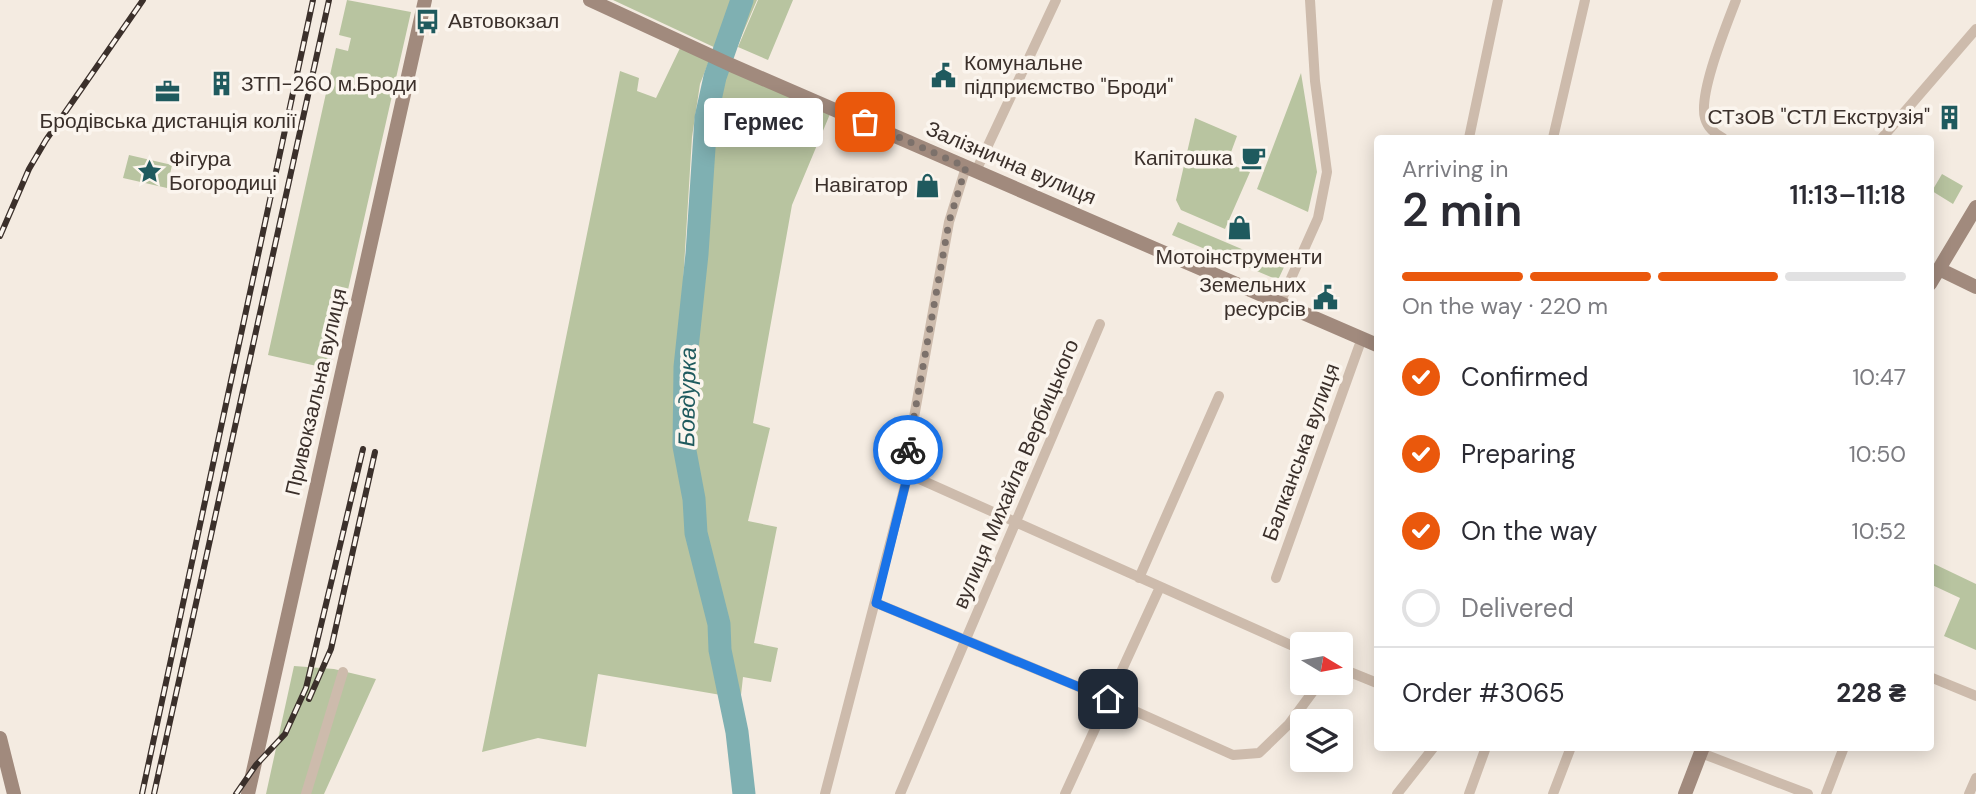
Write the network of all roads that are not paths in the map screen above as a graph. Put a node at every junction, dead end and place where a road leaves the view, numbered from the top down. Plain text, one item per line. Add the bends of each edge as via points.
1 (425, 0) edge
2 (590, 0) edge
3 (1056, 0) edge
4 (1310, 0) edge
5 (1498, 0) edge
6 (1585, 0) edge
7 (1736, 0) edge
8 (1976, 29) edge
9 (1470, 135) edge
10 (1554, 135) edge
11 (1719, 135) edge
12 (1885, 135) edge
13 (971, 169) junction
14 (1976, 206) edge
15 (1939, 269) junction
16 (1934, 277) edge
17 (1976, 287) edge
18 (1280, 303) junction
19 (1100, 324) dead end
20 (1362, 338) junction
21 (1374, 344) edge
22 (1219, 396) dead end
23 (908, 474) junction
24 (1017, 524) junction
25 (1139, 578) junction
26 (1276, 578) dead end
27 (1160, 587) junction
28 (876, 603) junction
29 (967, 639) junction
30 (1290, 645) edge
31 (344, 672) dead end
32 (1353, 673) edge
33 (1934, 679) edge
34 (1374, 682) edge
35 (1310, 695) edge
36 (1976, 696) edge
37 (1108, 699) junction
38 (0, 738) edge
39 (1431, 751) edge
40 (1485, 751) edge
41 (1569, 751) edge
42 (1702, 751) edge
43 (1704, 751) edge
44 (1842, 751) edge
45 (1976, 778) edge
46 (14, 794) edge
47 (248, 794) edge
48 (306, 794) edge
49 (825, 794) edge
50 (900, 794) edge
51 (1065, 794) edge
52 (1397, 794) edge
53 (1469, 794) edge
54 (1553, 794) edge
55 (1685, 794) edge
56 (1808, 794) edge
57 (1826, 794) edge
58 (1969, 794) edge

1 - 47 main road, Привокзальна вулиця
2 - 13 main road, Залізнична вулиця
3 - 13 street
4 - 18 street via 1327,172 1318,218
5 - 9 street
6 - 10 street
7 - 11 street via 1718,47 1704,115
8 - 12 street
13 - 18 main road, Залізнична вулиця
13 - 23 street via 949,222 908,451
14 - 15 main road
15 - 16 main road
15 - 17 main road
18 - 20 main road, Залізнична вулиця
19 - 24 street, вулиця Михайла Вербицького
20 - 21 main road, Залізнична вулиця
20 - 26 street, Балканська вулиця
22 - 25 street
23 - 24 street
23 - 28 street
24 - 25 street
24 - 29 street, вулиця Михайла Вербицького
25 - 27 street
27 - 30 street
27 - 37 street
28 - 29 street
28 - 49 street
29 - 37 street
29 - 50 street, вулиця Михайла Вербицького
31 - 48 street
32 - 34 street
33 - 36 street
35 - 37 street via 1289,723 1259,752 1248,756 1233,755
37 - 51 street
38 - 46 main road
39 - 52 street
40 - 53 street
41 - 54 street
42 - 55 main road
43 - 56 street
44 - 57 street
45 - 58 street

